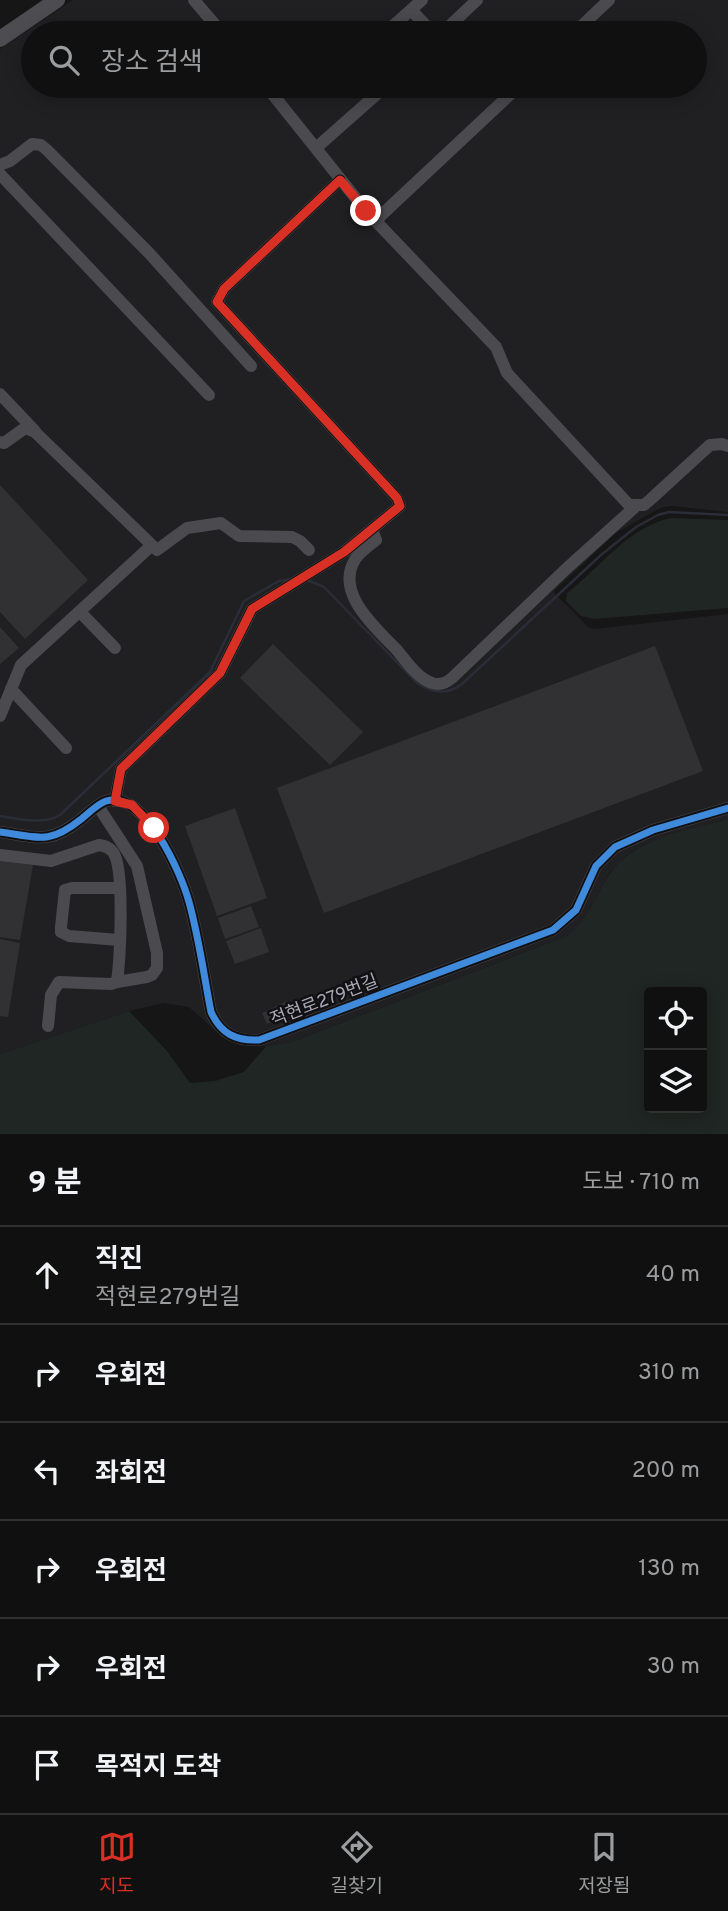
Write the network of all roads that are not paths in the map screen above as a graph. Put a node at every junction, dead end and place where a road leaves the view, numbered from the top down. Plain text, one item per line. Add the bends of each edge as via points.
1 (57, 0) edge
2 (194, 0) edge
3 (422, 0) edge
4 (477, 0) edge
5 (607, 1) edge
6 (411, 10) junction
7 (26, 21) edge
8 (212, 21) edge
9 (399, 21) edge
10 (422, 21) edge
11 (455, 21) edge
12 (586, 21) edge
13 (21, 25) edge
14 (0, 39) edge
15 (276, 98) edge
16 (372, 98) edge
17 (506, 98) edge
18 (316, 148) junction
19 (0, 165) edge
20 (0, 174) edge
21 (340, 180) junction
22 (376, 221) junction
23 (251, 366) dead end
24 (0, 394) edge
25 (209, 395) dead end
26 (35, 432) junction
27 (0, 442) edge
28 (728, 446) edge
29 (636, 506) junction
30 (367, 534) junction
31 (150, 546) junction
32 (309, 550) dead end
33 (80, 612) junction
34 (115, 648) dead end
35 (11, 689) junction
36 (0, 716) edge
37 (66, 748) dead end
38 (115, 801) junction
39 (98, 806) junction
40 (728, 808) edge
41 (0, 832) edge
42 (0, 855) edge
43 (120, 888) junction
44 (119, 940) junction
45 (117, 982) junction
46 (48, 1026) dead end

1 - 7 main road
2 - 8 street
3 - 6 street
4 - 11 street
5 - 12 street
6 - 9 street
6 - 10 street
13 - 14 main road
15 - 18 street
16 - 18 street
17 - 22 street
18 - 21 street
19 - 23 street via 32,144 41,145 149,253
20 - 25 street
21 - 22 street
21 - 30 street via 224,289 217,302 397,498 398,510
22 - 29 street via 496,347 503,368 516,383 625,501
24 - 26 street
26 - 27 street via 25,428 8,442
26 - 31 street
28 - 29 street via 710,445 651,499
29 - 30 street via 453,678 441,684 420,675 357,605 351,572 358,556 376,540
30 - 38 street via 252,609 213,681 125,763 118,775
31 - 32 street via 161,549 187,528 217,523 239,536 292,537
31 - 33 street
33 - 34 street
33 - 35 street via 22,665
35 - 36 street
35 - 37 street
38 - 39 street
38 - 40 street, 적현로279번길 via 132,805 154,828 189,901 211,1012 223,1031 247,1041 272,1037 553,930 576,910 596,866 615,847 653,830
39 - 41 street via 52,838
39 - 45 street via 137,866 157,953 152,975
42 - 43 street via 51,861 105,846 115,855
43 - 44 street
43 - 44 street via 65,890 61,928 65,935
44 - 45 street
45 - 46 street via 59,982 51,995

